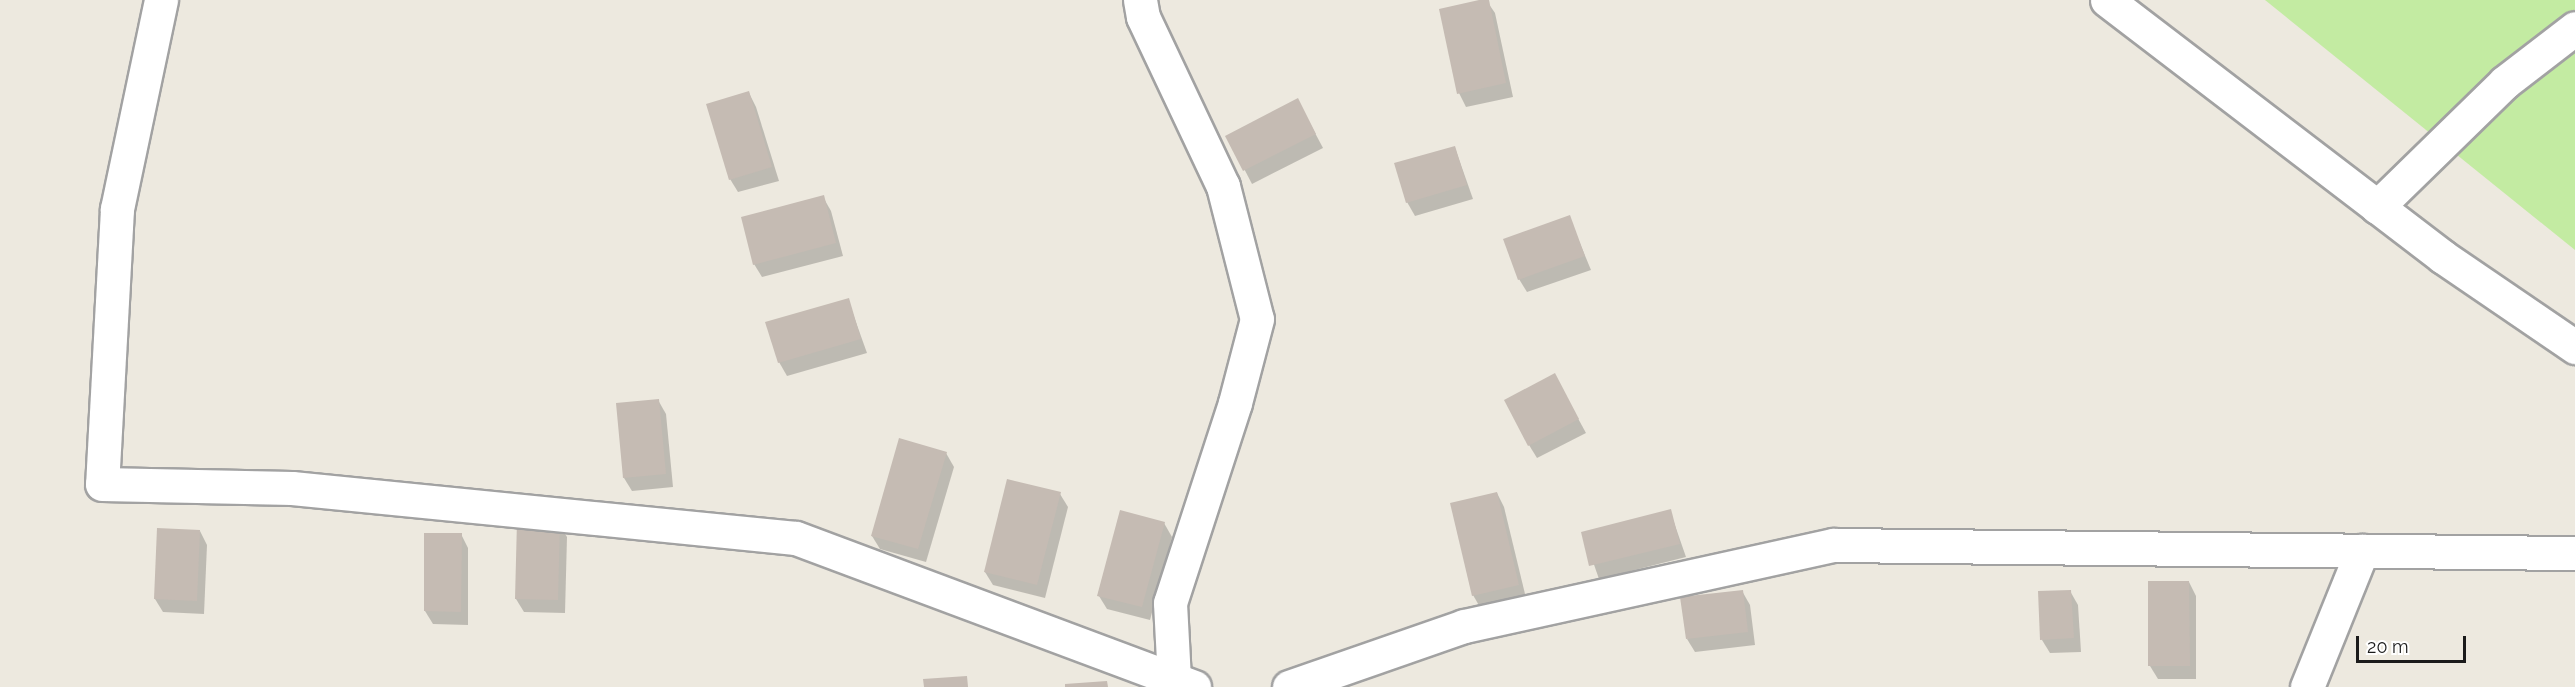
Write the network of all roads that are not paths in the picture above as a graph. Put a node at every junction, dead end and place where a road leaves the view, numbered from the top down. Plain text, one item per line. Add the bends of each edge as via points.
1 (161, 0) edge
2 (1140, 0) edge
3 (2107, 0) edge
4 (2575, 28) edge
5 (2377, 207) junction
6 (2575, 347) edge
7 (2362, 551) junction
8 (2575, 553) edge
9 (1184, 683) edge
10 (1289, 687) edge
11 (2307, 687) edge

1 - 9 street via 117,209 102,484 292,488 795,538
2 - 9 street via 1143,17 1223,186 1257,319 1235,403 1170,603
3 - 5 street
4 - 5 street via 2505,82
5 - 6 street
7 - 8 street
7 - 10 street via 1833,545 1464,626
7 - 11 street

